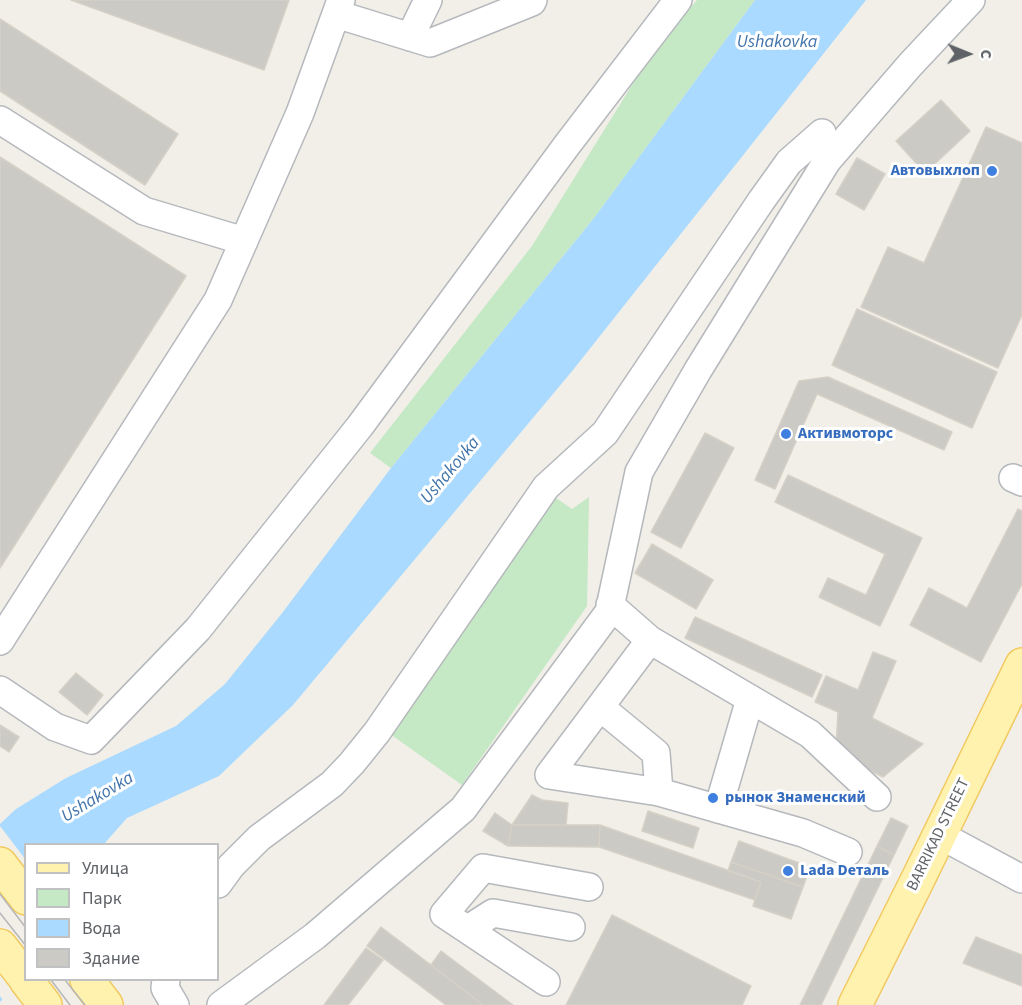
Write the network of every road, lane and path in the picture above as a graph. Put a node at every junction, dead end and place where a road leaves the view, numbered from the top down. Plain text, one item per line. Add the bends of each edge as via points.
1 (428, 0) edge
2 (533, 0) edge
3 (678, 0) edge
4 (971, 0) edge
5 (338, 7) edge
6 (410, 37) junction
7 (0, 120) edge
8 (822, 133) dead end
9 (244, 241) junction
10 (610, 604) junction
11 (650, 640) junction
12 (0, 641) edge
13 (1018, 685) edge
14 (0, 690) edge
15 (750, 699) junction
16 (600, 707) junction
17 (659, 792) junction
18 (877, 797) dead end
19 (718, 809) junction
20 (940, 835) junction
21 (848, 852) dead end
22 (0, 864) edge
23 (1022, 879) edge
24 (219, 883) edge
25 (589, 887) dead end
26 (24, 895) edge
27 (571, 927) dead end
28 (468, 929) junction
29 (0, 946) edge
30 (24, 976) edge
31 (27, 981) edge
32 (166, 981) edge
33 (546, 982) dead end
34 (45, 1005) edge
35 (175, 1005) edge
36 (220, 1005) edge
37 (855, 1005) edge

1 - 6 street
2 - 6 street via 430,44
3 - 14 street via 360,426 198,629 91,740 56,727
4 - 10 street via 827,161 692,381 639,472
5 - 6 street
5 - 9 street via 300,112
7 - 9 street via 144,211
8 - 24 street via 789,162 760,201 605,434 546,487 377,732 332,784 258,838
9 - 12 street via 218,300
10 - 11 street
10 - 36 street via 609,612 463,809 315,936
11 - 15 street
11 - 16 street
13 - 20 main road, BARRIKAD STREET
15 - 18 street via 810,734
15 - 19 street
16 - 17 street via 656,753
16 - 17 street via 549,775
17 - 19 street
19 - 21 street via 803,833
20 - 23 street
20 - 37 main road, BARRIKAD STREET
22 - 26 main road
25 - 28 street via 483,868 444,914
27 - 28 street via 493,913
28 - 33 street
29 - 30 main road
31 - 34 main road
32 - 35 street via 165,988

